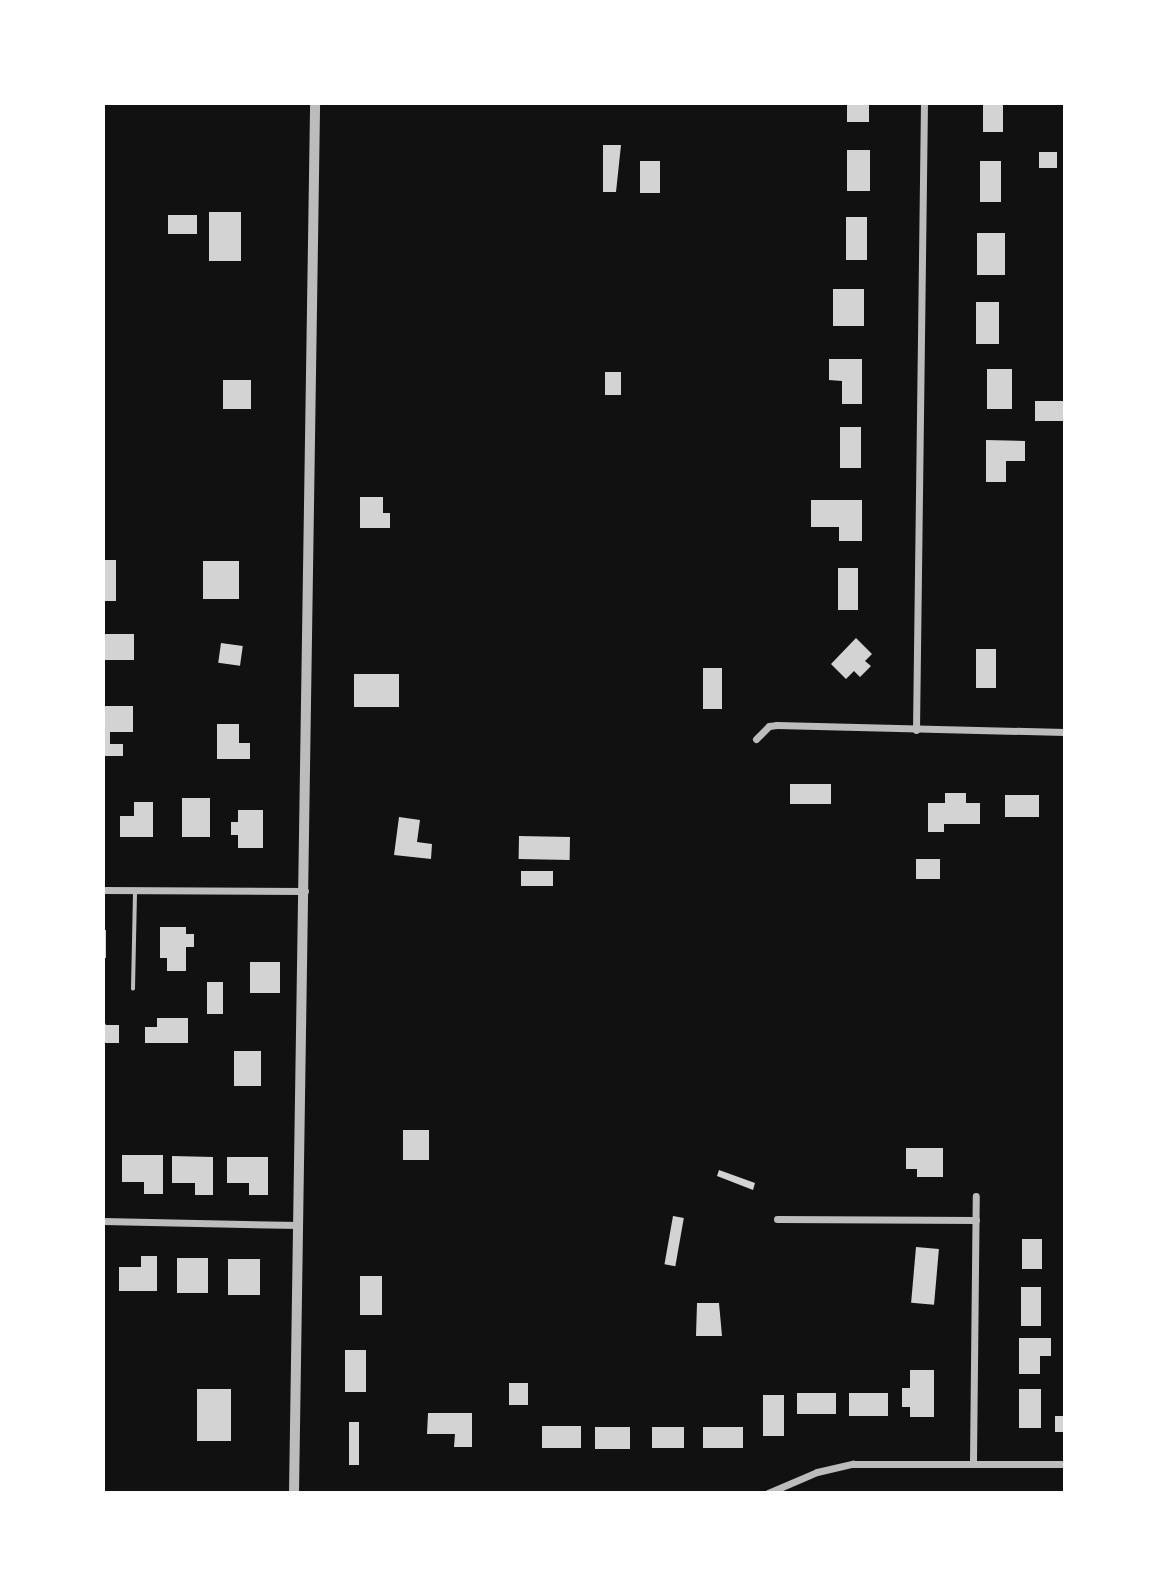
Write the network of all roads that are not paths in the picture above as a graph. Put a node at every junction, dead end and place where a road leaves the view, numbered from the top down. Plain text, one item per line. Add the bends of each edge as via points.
1 (315, 103) edge
2 (924, 103) edge
3 (916, 730) junction
4 (1065, 732) edge
5 (756, 739) dead end
6 (103, 890) edge
7 (135, 890) junction
8 (305, 891) junction
9 (133, 989) dead end
10 (976, 1196) dead end
11 (777, 1219) dead end
12 (976, 1220) junction
13 (103, 1221) edge
14 (299, 1225) junction
15 (973, 1461) junction
16 (1065, 1464) edge
17 (294, 1493) edge
18 (768, 1493) edge

1 - 8 street
2 - 3 street
3 - 4 street
3 - 5 street via 777,725 769,726
6 - 7 street
7 - 8 street
7 - 9 lane
8 - 14 street
10 - 12 street
11 - 12 street
12 - 15 street
13 - 14 street
14 - 17 street
15 - 16 street
15 - 18 street via 846,1465

